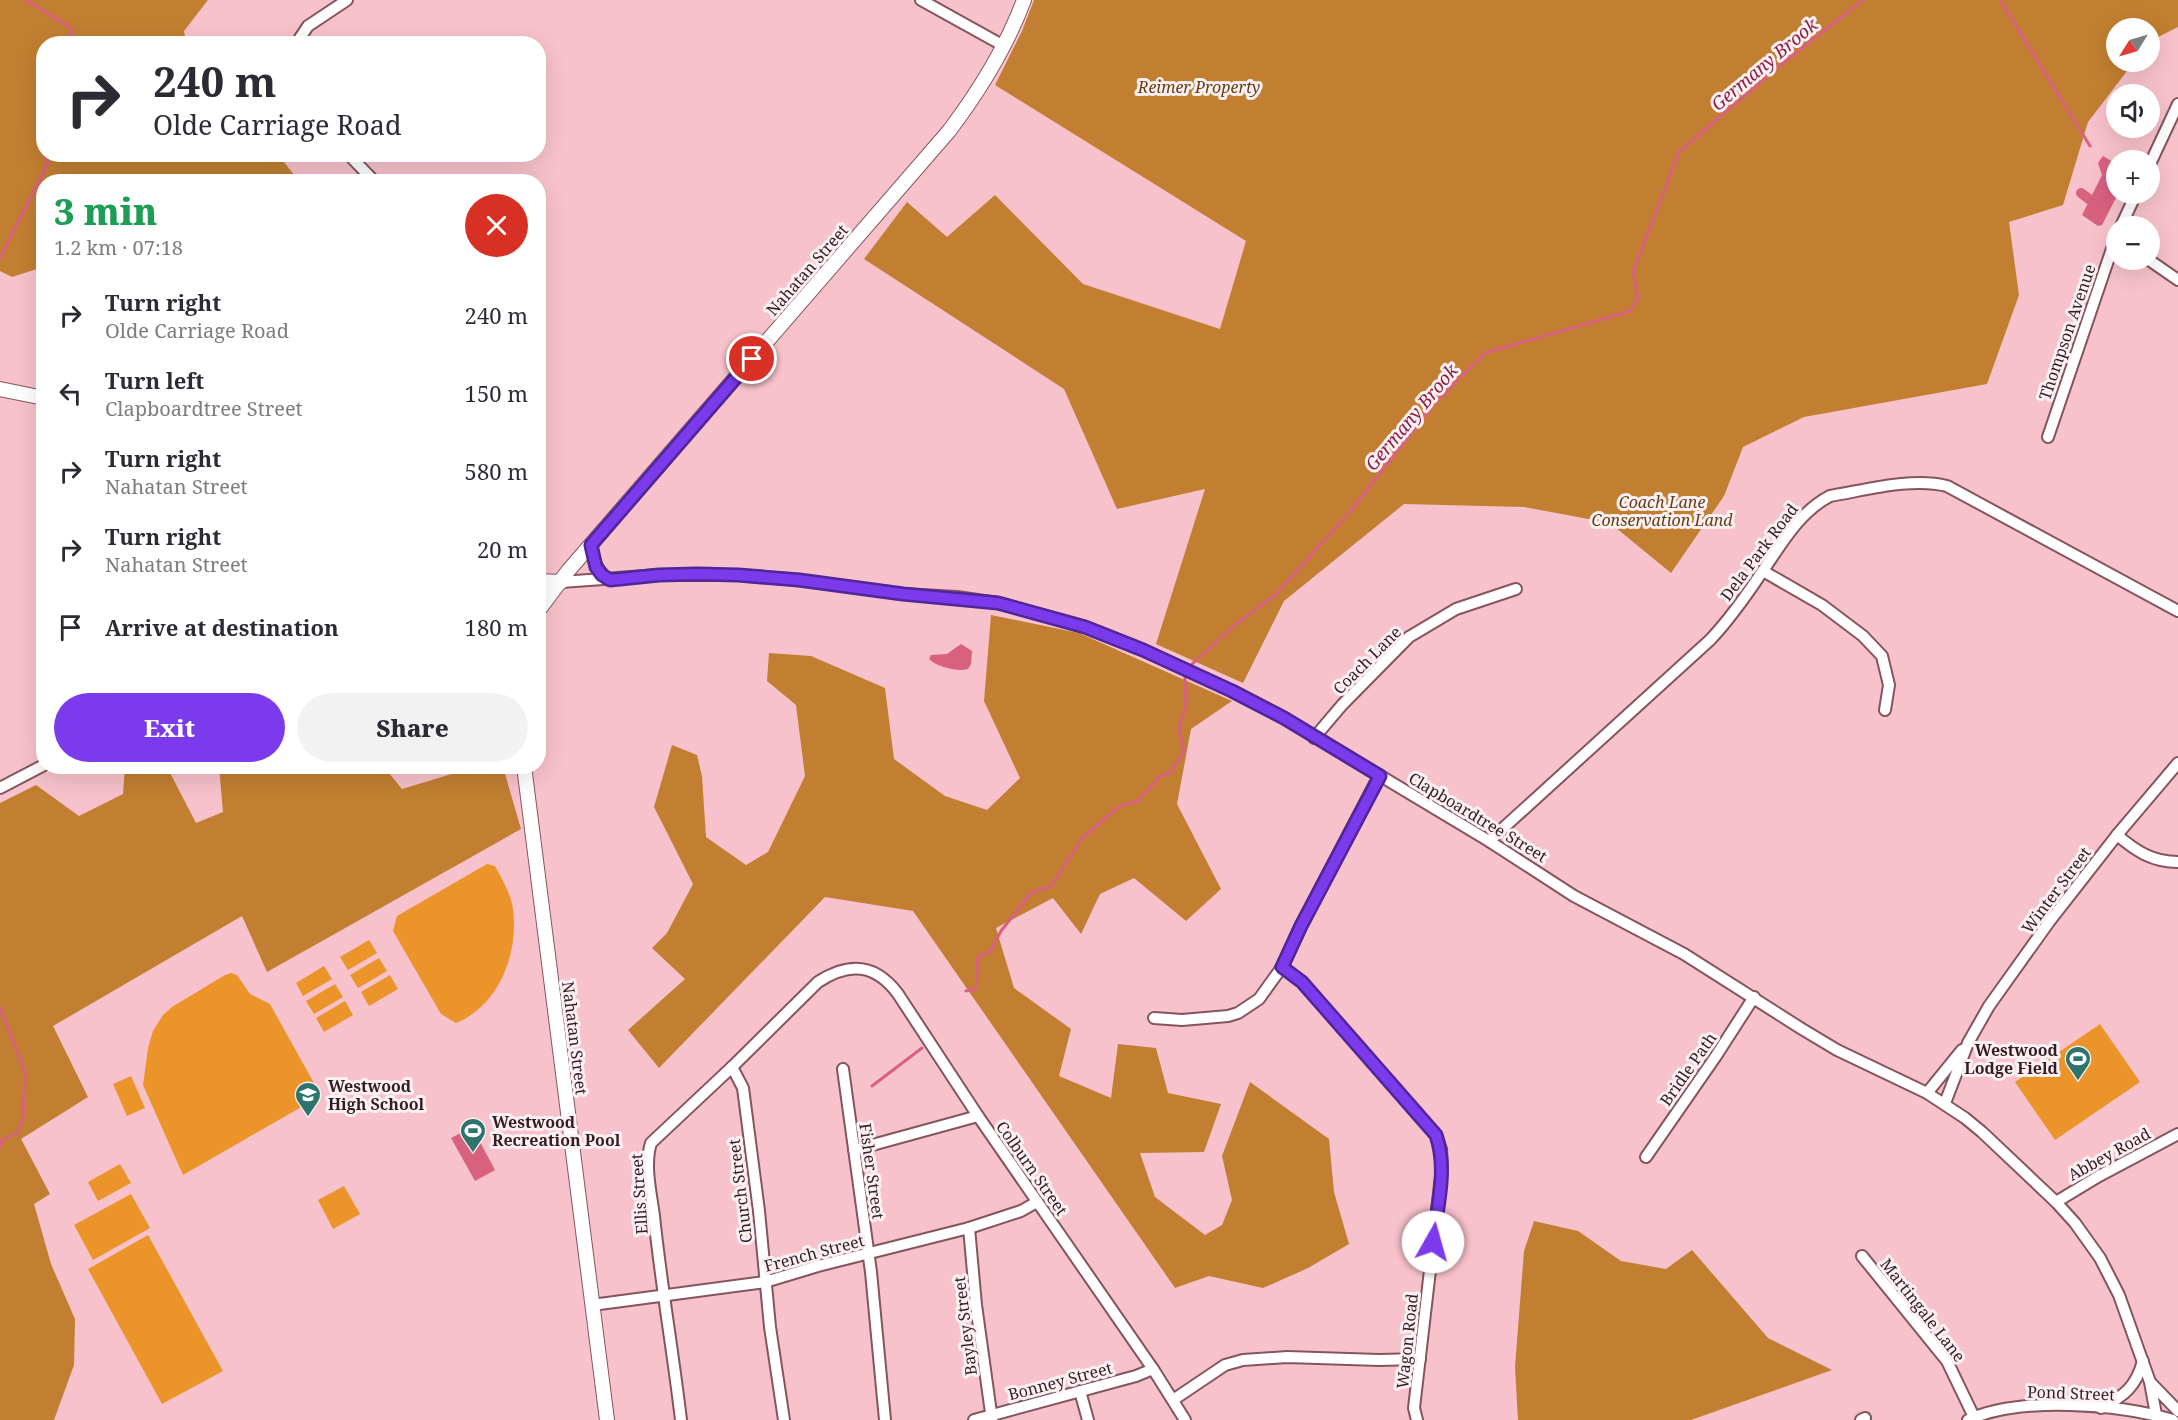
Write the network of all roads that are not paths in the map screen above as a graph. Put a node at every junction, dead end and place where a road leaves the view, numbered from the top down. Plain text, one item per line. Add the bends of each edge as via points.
1 (347, 0) edge
2 (921, 0) edge
3 (1024, 0) edge
4 (301, 36) edge
5 (1004, 46) junction
6 (2178, 104) edge
7 (2157, 150) edge
8 (356, 162) edge
9 (367, 174) edge
10 (2106, 266) edge
11 (2160, 267) edge
12 (2178, 280) edge
13 (0, 389) edge
14 (36, 396) edge
15 (2048, 437) dead end
16 (591, 545) junction
17 (1763, 571) junction
18 (610, 580) junction
19 (546, 581) edge
20 (561, 582) junction
21 (1516, 589) dead end
22 (546, 601) edge
23 (2178, 611) edge
24 (1886, 710) dead end
25 (1314, 738) junction
26 (2178, 763) edge
27 (36, 769) edge
28 (525, 774) edge
29 (1380, 776) junction
30 (0, 788) edge
31 (2117, 835) junction
32 (1489, 841) junction
33 (2178, 862) edge
34 (1282, 967) junction
35 (833, 972) joint
36 (1754, 997) junction
37 (1154, 1018) dead end
38 (1968, 1043) junction
39 (732, 1067) junction
40 (843, 1070) dead end
41 (1927, 1093) junction
42 (1945, 1103) junction
43 (978, 1116) junction
44 (2178, 1134) edge
45 (854, 1150) junction
46 (1646, 1157) dead end
47 (1037, 1202) junction
48 (2056, 1202) junction
49 (969, 1228) junction
50 (868, 1254) junction
51 (1862, 1256) dead end
52 (765, 1282) junction
53 (662, 1296) junction
54 (592, 1305) junction
55 (1420, 1359) junction
56 (2143, 1361) junction
57 (1153, 1370) junction
58 (2150, 1382) junction
59 (1080, 1391) junction
60 (1173, 1400) junction
61 (2100, 1408) junction
62 (2178, 1411) edge
63 (991, 1418) edge
64 (2157, 1418) edge
65 (1971, 1419) edge
66 (607, 1420) edge
67 (681, 1420) edge
68 (784, 1420) edge
69 (885, 1420) edge
70 (974, 1420) edge
71 (1088, 1420) edge
72 (1185, 1420) edge
73 (1417, 1420) edge
74 (2173, 1420) edge

1 - 4 street via 308,26
2 - 5 street
3 - 5 main road, Nahatan Street
5 - 16 main road, Nahatan Street via 949,131
6 - 7 street
8 - 9 street
10 - 15 street, Thompson Avenue
11 - 12 street
13 - 14 main road
16 - 18 street via 596,567
16 - 20 main road, Nahatan Street
17 - 23 street, Dela Park Road via 1782,542 1818,502 1830,496 1933,482
17 - 24 street via 1822,605 1882,656 1889,685
17 - 32 street, Dela Park Road via 1710,640
18 - 20 street, Clapboardtree Street
18 - 25 street, Clapboardtree Street via 659,575 738,575 998,603 1085,627 1143,650 1232,691
19 - 20 main road, Clapboardtree Street
20 - 22 main road, Nahatan Street
21 - 25 street, Coach Lane via 1456,609 1409,637
25 - 29 street, Clapboardtree Street
26 - 31 street, Winter Street
27 - 30 street
28 - 54 main road, Nahatan Street
29 - 32 street, Clapboardtree Street
29 - 34 street
31 - 33 street via 2147,857
31 - 38 street, Winter Street via 2044,929 1989,1006
32 - 36 street, Clapboardtree Street via 1574,896 1640,929
34 - 37 street via 1259,999 1238,1013 1182,1020
34 - 55 street, Wagon Road via 1302,982 1436,1135 1441,1149
35 - 39 street, Ellis Street
35 - 43 street, Colburn Street via 864,969 889,982
36 - 41 street, Clapboardtree Street via 1838,1050
36 - 46 street, Bridle Path
38 - 41 street, Winter Street
38 - 42 street, Winter Street
39 - 52 street, Church Street via 743,1088
39 - 53 street, Ellis Street via 651,1143 648,1155
40 - 45 street, Fisher Street
41 - 42 street, Clapboardtree Street
42 - 48 street, Clapboardtree Street
43 - 45 street
43 - 47 street, Colburn Street
44 - 48 street, Abbey Road
45 - 50 street, Fisher Street
47 - 49 street, French Street
47 - 57 street, Colburn Street
48 - 56 street, Clapboardtree Street via 2100,1258 2119,1295
49 - 50 street, French Street
49 - 63 street, Bayley Street
50 - 52 street, French Street
50 - 69 street, Fisher Street
51 - 65 street, Martingale Lane via 1947,1361
52 - 53 street, French Street
52 - 68 street, Church Street
53 - 54 street, French Street
53 - 67 street, Ellis Street
54 - 66 main road, Nahatan Street
55 - 60 street via 1243,1360 1225,1365
55 - 73 street, Wagon Road via 1414,1407
56 - 58 street, Clapboardtree Street
56 - 61 street via 2134,1383 2116,1400
57 - 59 street, Bonney Street
57 - 60 street, Colburn Street
58 - 62 street
58 - 64 street, Clapboardtree Street
59 - 63 street, Bonney Street
59 - 71 street
60 - 72 street, Colburn Street
61 - 64 street, Pond Street
61 - 65 street, Pond Street via 2021,1406
63 - 70 street, Bonney Street
64 - 74 street, Pond Street

